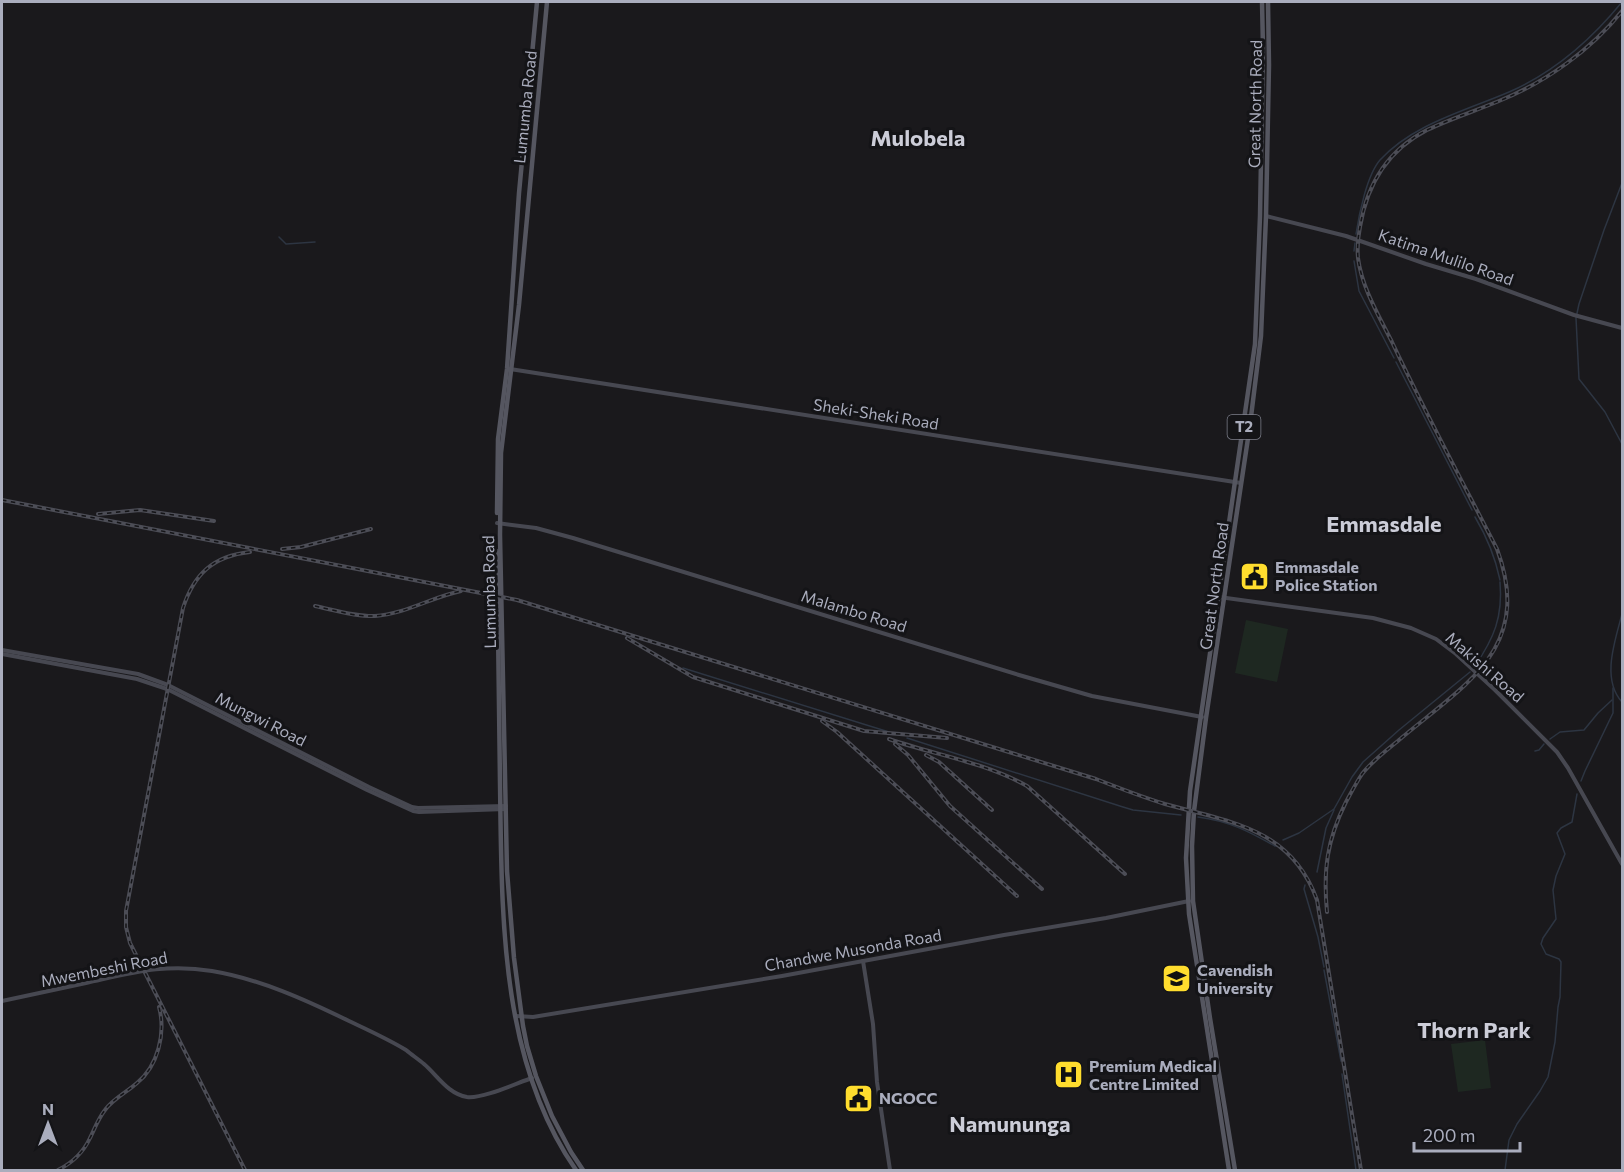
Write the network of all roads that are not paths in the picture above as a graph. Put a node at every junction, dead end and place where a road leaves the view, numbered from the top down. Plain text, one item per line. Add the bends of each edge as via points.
1 (537, 2) edge
2 (547, 2) edge
3 (1262, 2) edge
4 (1268, 2) edge
5 (1263, 216) junction
6 (1623, 328) edge
7 (510, 369) junction
8 (1238, 483) junction
9 (498, 523) junction
10 (1222, 597) junction
11 (2, 652) edge
12 (1203, 718) junction
13 (503, 807) junction
14 (1623, 864) edge
15 (1190, 901) junction
16 (863, 961) junction
17 (2, 1001) edge
18 (518, 1016) junction
19 (533, 1077) junction
20 (576, 1170) edge
21 (583, 1170) edge
22 (890, 1170) edge
23 (1229, 1170) edge
24 (1235, 1170) edge

1 - 7 main road, Lumumba Road via 520,181
2 - 7 main road, Lumumba Road
3 - 5 main road, Great North Road / T2
4 - 5 main road, Great North Road / T2
5 - 6 street, Katima Mulilo Road via 1355,239 1576,316
5 - 8 main road, Great North Road / T2 via 1255,344
7 - 8 street, Sheki-Sheki Road
7 - 9 main road, Lumumba Road
8 - 10 main road, Great North Road / T2
9 - 12 street, Malambo Road via 573,538 1092,696
9 - 13 main road, Lumumba Road
10 - 12 main road, Great North Road / T2
10 - 14 street, Makishi Road via 1373,618 1436,639 1557,752
11 - 13 street, Mungwi Road via 138,674 168,685 412,807
12 - 15 main road, Great North Road / T2
13 - 18 main road, Lumumba Road
15 - 16 street, Chandwe Musonda Road
15 - 23 main road, Great North Road / T2
15 - 24 main road, Great North Road / T2
16 - 18 street, Chandwe Musonda Road via 533,1017
16 - 22 street
17 - 19 street, Mwembeshi Road via 144,970 203,969 245,979 323,1008 392,1042 424,1064 447,1087 467,1097 484,1095
18 - 19 main road, Lumumba Road
19 - 20 main road, Lumumba Road via 547,1118
19 - 21 main road, Lumumba Road via 557,1128

